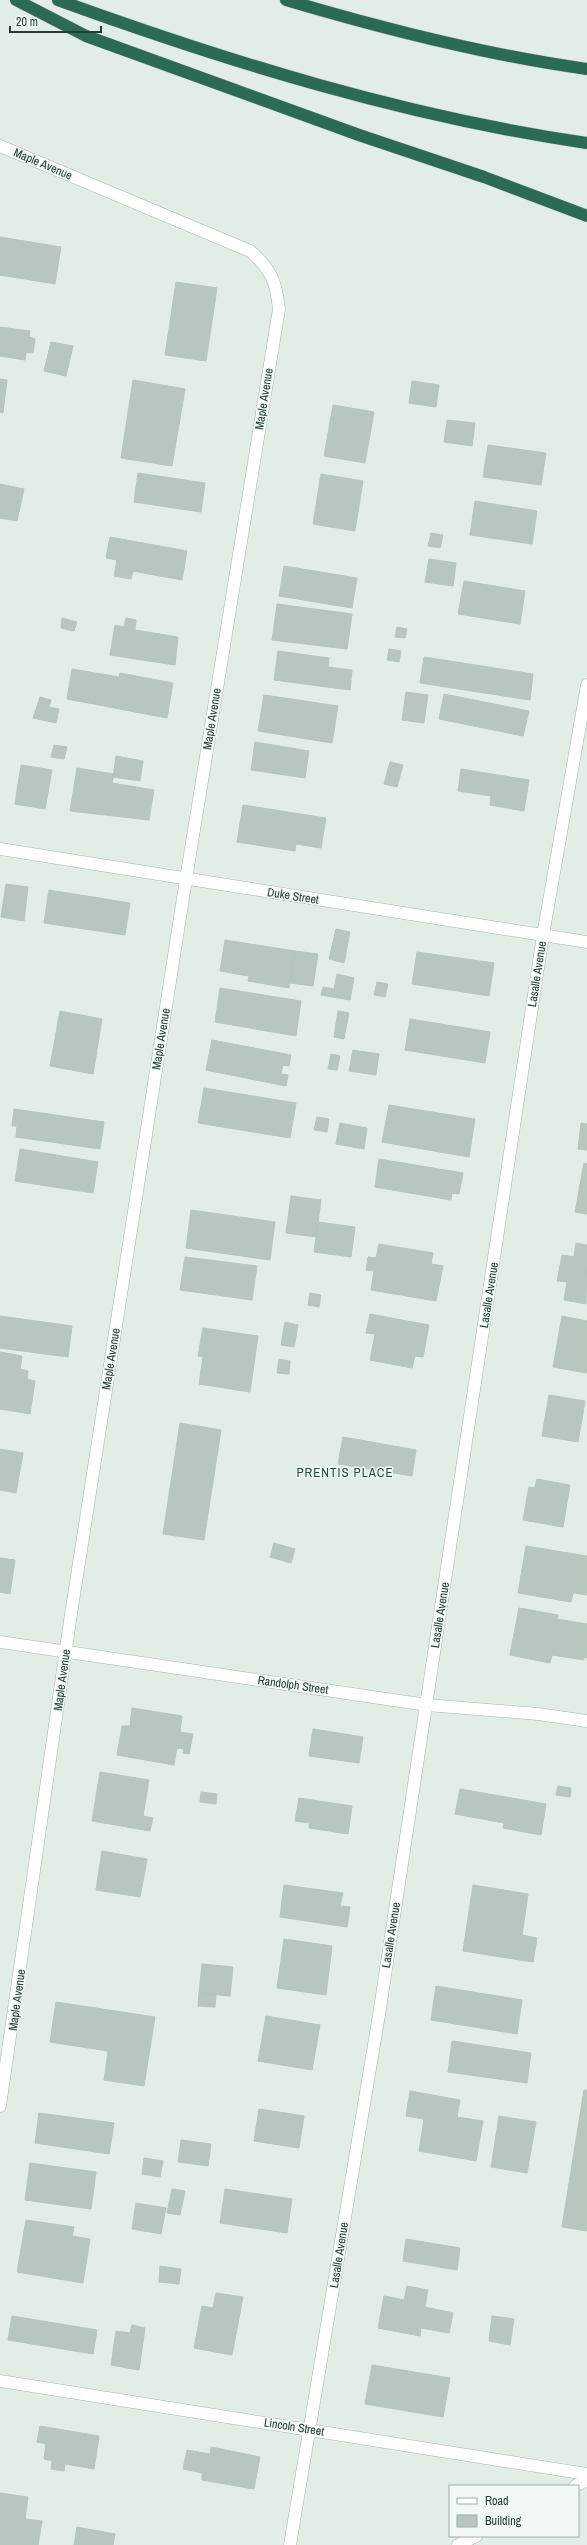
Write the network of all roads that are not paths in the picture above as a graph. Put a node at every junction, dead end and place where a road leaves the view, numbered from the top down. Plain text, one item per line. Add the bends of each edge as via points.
1 (16, 0) edge
2 (58, 0) edge
3 (286, 0) edge
4 (587, 69) edge
5 (587, 143) edge
6 (0, 146) edge
7 (587, 216) edge
8 (587, 684) edge
9 (0, 850) edge
10 (186, 879) junction
11 (543, 935) junction
12 (587, 942) edge
13 (0, 1642) edge
14 (66, 1652) junction
15 (427, 1705) junction
16 (587, 1721) edge
17 (0, 2106) edge
18 (0, 2381) edge
19 (310, 2430) junction
20 (587, 2474) edge
21 (587, 2480) edge
22 (577, 2485) edge
23 (474, 2537) edge
24 (290, 2545) edge
25 (458, 2545) edge

1 - 7 highway via 86,36
2 - 5 highway via 128,26 289,76 444,116
3 - 4 highway via 356,21 492,53
6 - 10 street, Maple Avenue via 250,251 266,265 277,287 279,309
8 - 11 street, Lasalle Avenue
9 - 10 street, Duke Street
10 - 11 street, Duke Street
10 - 14 street, Maple Avenue
11 - 12 street, Duke Street
11 - 15 street, Lasalle Avenue
13 - 14 street, Randolph Street
14 - 15 street, Randolph Street
14 - 17 street, Maple Avenue
15 - 16 street, Randolph Street via 538,1714
15 - 19 street, Lasalle Avenue via 379,2015
18 - 19 street, Lincoln Street
19 - 20 street, Lincoln Street
19 - 24 street, Lasalle Avenue
21 - 22 street
23 - 25 street

